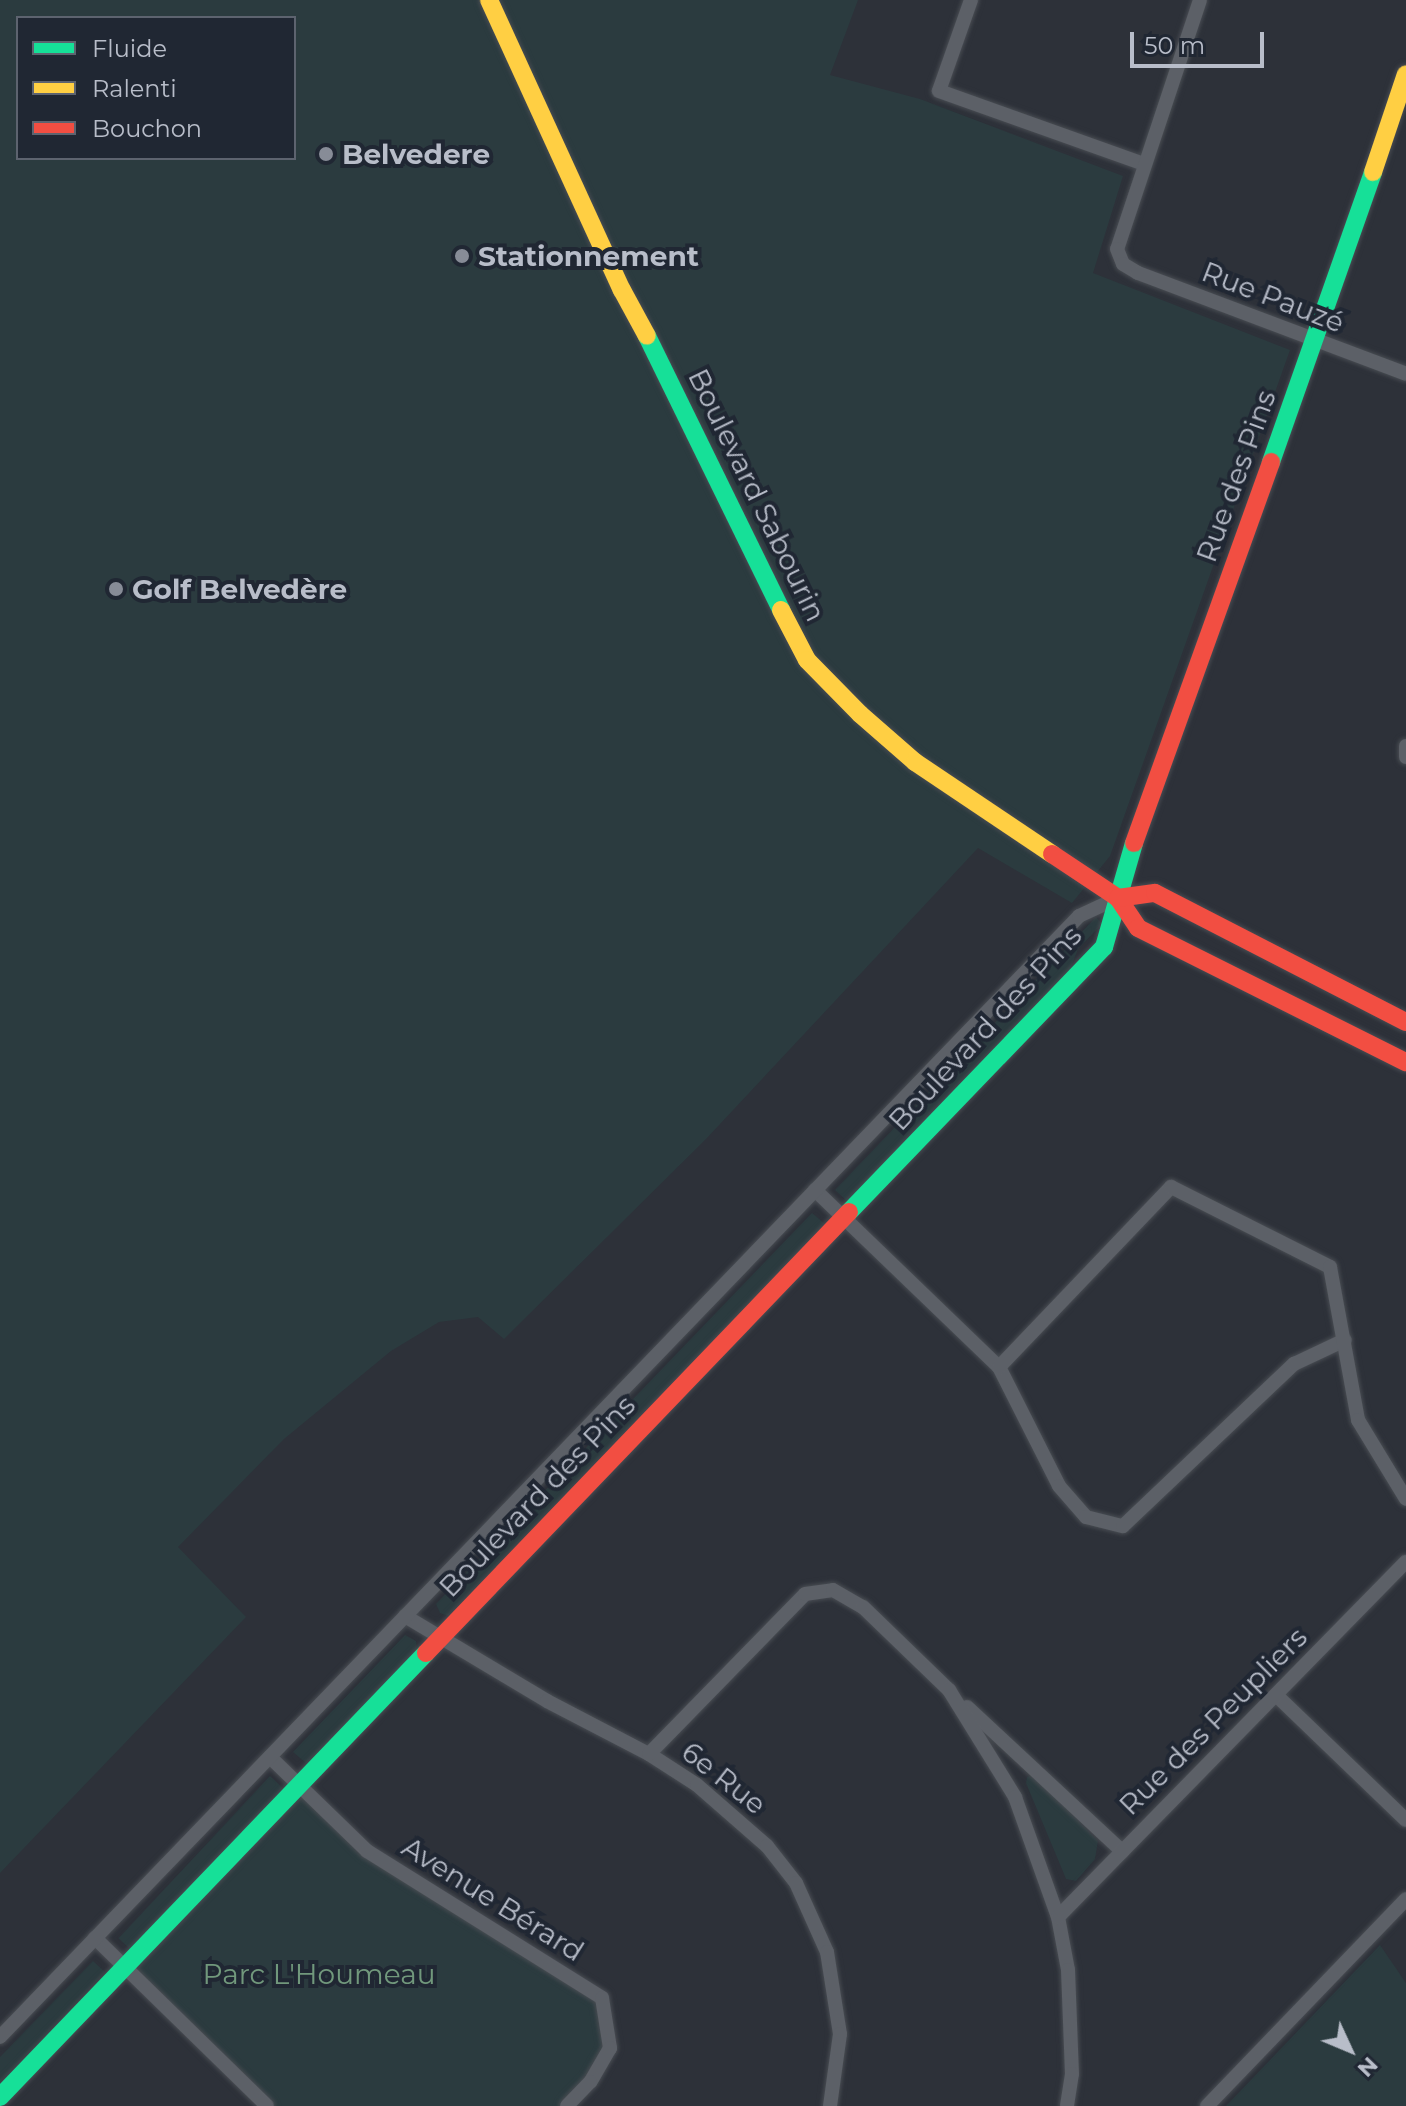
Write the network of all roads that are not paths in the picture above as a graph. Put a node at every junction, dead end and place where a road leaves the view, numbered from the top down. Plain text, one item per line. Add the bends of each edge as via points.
1 (489, 0) edge
2 (971, 0) edge
3 (1200, 0) edge
4 (1406, 74) edge
5 (1144, 164) junction
6 (1315, 341) junction
7 (1406, 374) edge
8 (1406, 746) edge
9 (1406, 757) edge
10 (1118, 898) junction
11 (1406, 1022) edge
12 (1406, 1062) edge
13 (815, 1190) junction
14 (845, 1218) junction
15 (1345, 1340) junction
16 (999, 1367) junction
17 (1406, 1499) edge
18 (1406, 1562) edge
19 (405, 1616) junction
20 (438, 1639) junction
21 (949, 1690) junction
22 (1276, 1695) junction
23 (649, 1754) junction
24 (270, 1757) junction
25 (299, 1784) junction
26 (1406, 1820) edge
27 (1122, 1851) junction
28 (1406, 1899) edge
29 (1058, 1917) junction
30 (95, 1938) junction
31 (124, 1967) junction
32 (0, 2037) edge
33 (0, 2097) edge
34 (267, 2106) edge
35 (567, 2106) edge
36 (830, 2106) edge
37 (1067, 2106) edge
38 (1207, 2106) edge

1 - 10 street, Boulevard Sabourin via 622,290 807,660 915,762
2 - 5 street via 939,91
3 - 5 street
4 - 6 street, Rue des Pins
5 - 6 street, Rue Pauzé via 1117,249 1123,264
6 - 7 street, Rue Pauzé
6 - 10 street, Rue des Pins via 1141,820
8 - 9 street
10 - 11 street via 1155,893
10 - 12 street, Boulevard Sabourin via 1138,928
10 - 13 street, Boulevard des Pins via 1079,916
10 - 14 street, Boulevard des Pins via 1104,947
13 - 14 street
13 - 19 street, Boulevard des Pins
14 - 16 street
14 - 20 street, Boulevard des Pins
15 - 16 street via 1330,1267 1171,1187
15 - 16 street via 1294,1364 1123,1526 1086,1517 1059,1486
15 - 17 street via 1358,1420
18 - 22 street, Rue des Peupliers
19 - 20 street, 6e Rue
19 - 24 street, Boulevard des Pins
20 - 23 street, 6e Rue
20 - 25 street, Boulevard des Pins
21 - 23 street via 863,1607 833,1590 805,1594
21 - 27 street
21 - 29 street via 1015,1797
22 - 26 street
22 - 27 street, Rue des Peupliers
23 - 36 street, 6e Rue via 738,1818 767,1846 809,1908 827,1952 837,2000 840,2034
24 - 25 street, Avenue Bérard
24 - 30 street, Boulevard des Pins
25 - 31 street, Boulevard des Pins
25 - 35 street, Avenue Bérard via 367,1851 602,1998 610,2048 590,2082
27 - 29 street, Rue des Peupliers
28 - 38 street
29 - 37 street via 1068,1970 1072,2074
30 - 31 street
30 - 32 street, Boulevard des Pins
31 - 33 street, Boulevard des Pins
31 - 34 street

